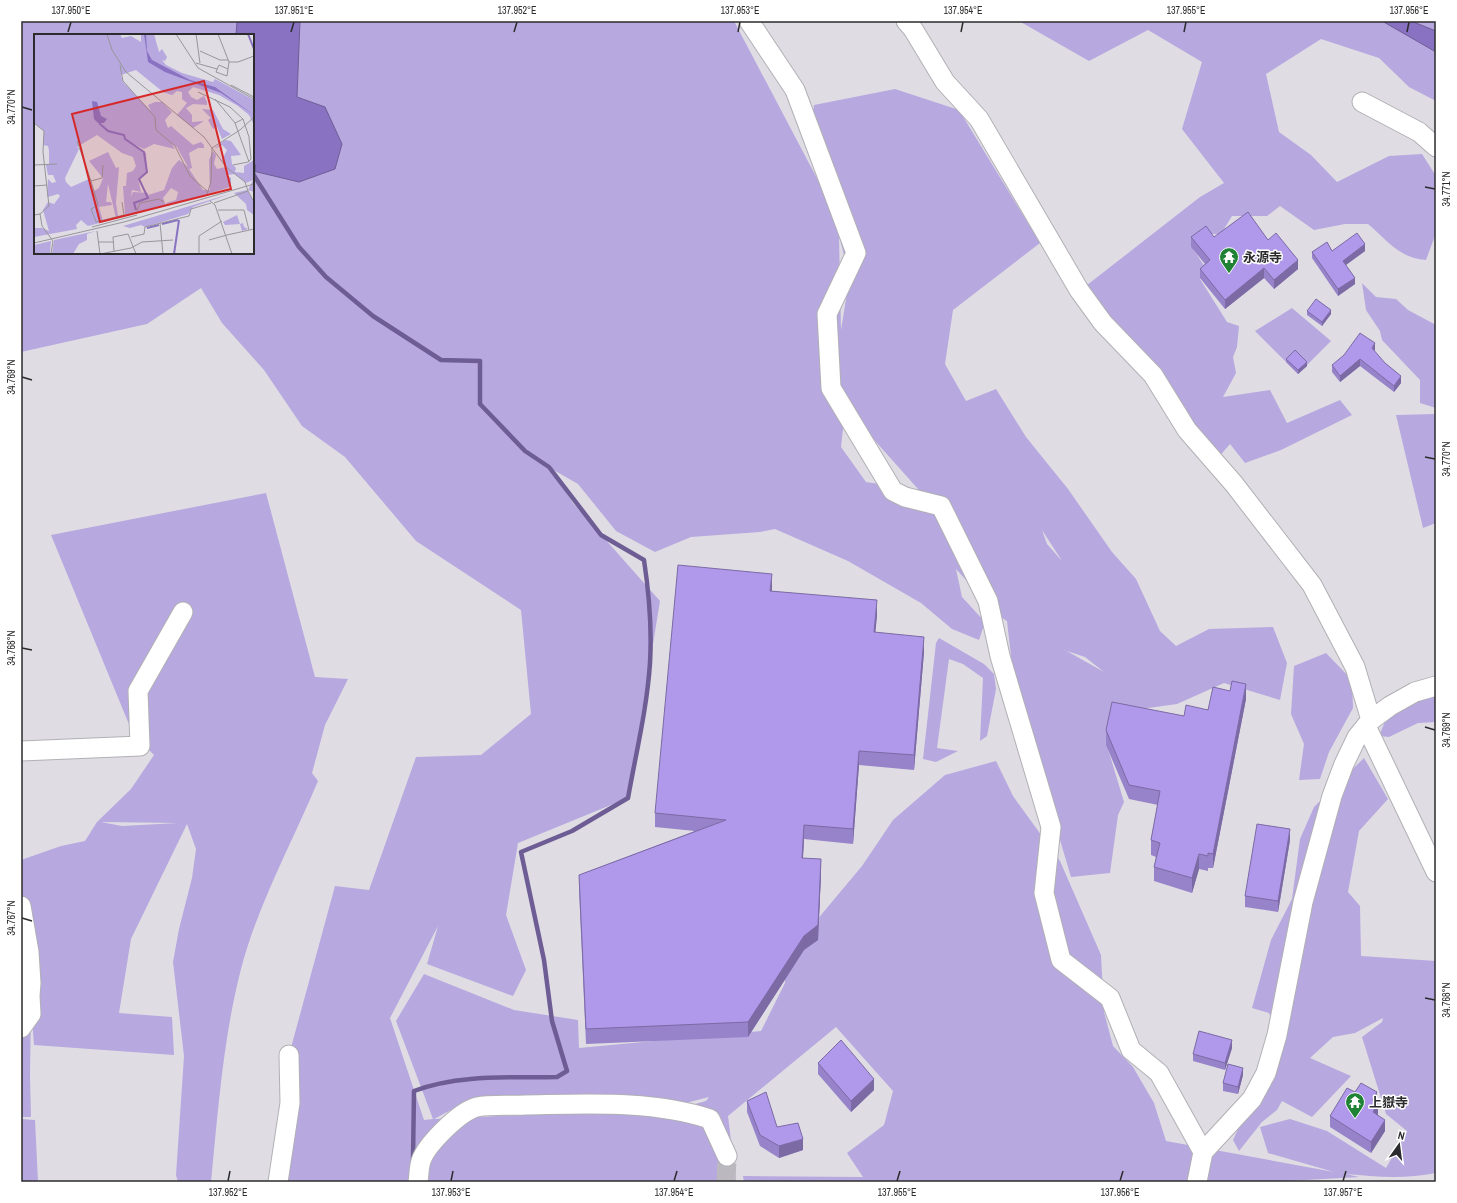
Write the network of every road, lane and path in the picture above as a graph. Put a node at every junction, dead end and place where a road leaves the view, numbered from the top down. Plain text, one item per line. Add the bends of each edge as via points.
1 (749, 21) edge
2 (906, 21) edge
3 (1362, 102) dead end
4 (1436, 147) edge
5 (183, 612) dead end
6 (1436, 686) edge
7 (1368, 723) junction
8 (21, 751) edge
9 (1436, 872) edge
10 (21, 906) edge
11 (21, 1028) edge
12 (289, 1055) dead end
13 (1203, 1152) junction
14 (727, 1156) tunnel mouth
15 (278, 1182) edge
16 (418, 1182) edge
17 (1197, 1182) edge

1 - 13 street via 795,90 856,253 826,314 831,388 893,491 905,497 941,506 988,601 1000,656 1051,827 1044,893 1061,960 1110,998 1132,1050 1159,1073
2 - 7 street via 945,82 979,119 1079,290 1103,323 1153,375 1186,430 1234,484 1312,585 1355,667
3 - 4 street via 1419,132
5 - 8 street via 138,692 140,746
6 - 7 street via 1414,692
7 - 9 street
7 - 13 street via 1356,737 1332,796 1303,902 1277,1035 1266,1073 1252,1099
10 - 11 street via 29,952 31,983 31,1014
12 - 15 street via 290,1103
13 - 17 street
14 - 16 street via 710,1119 686,1111 577,1104 476,1107 445,1127 434,1141 421,1160

